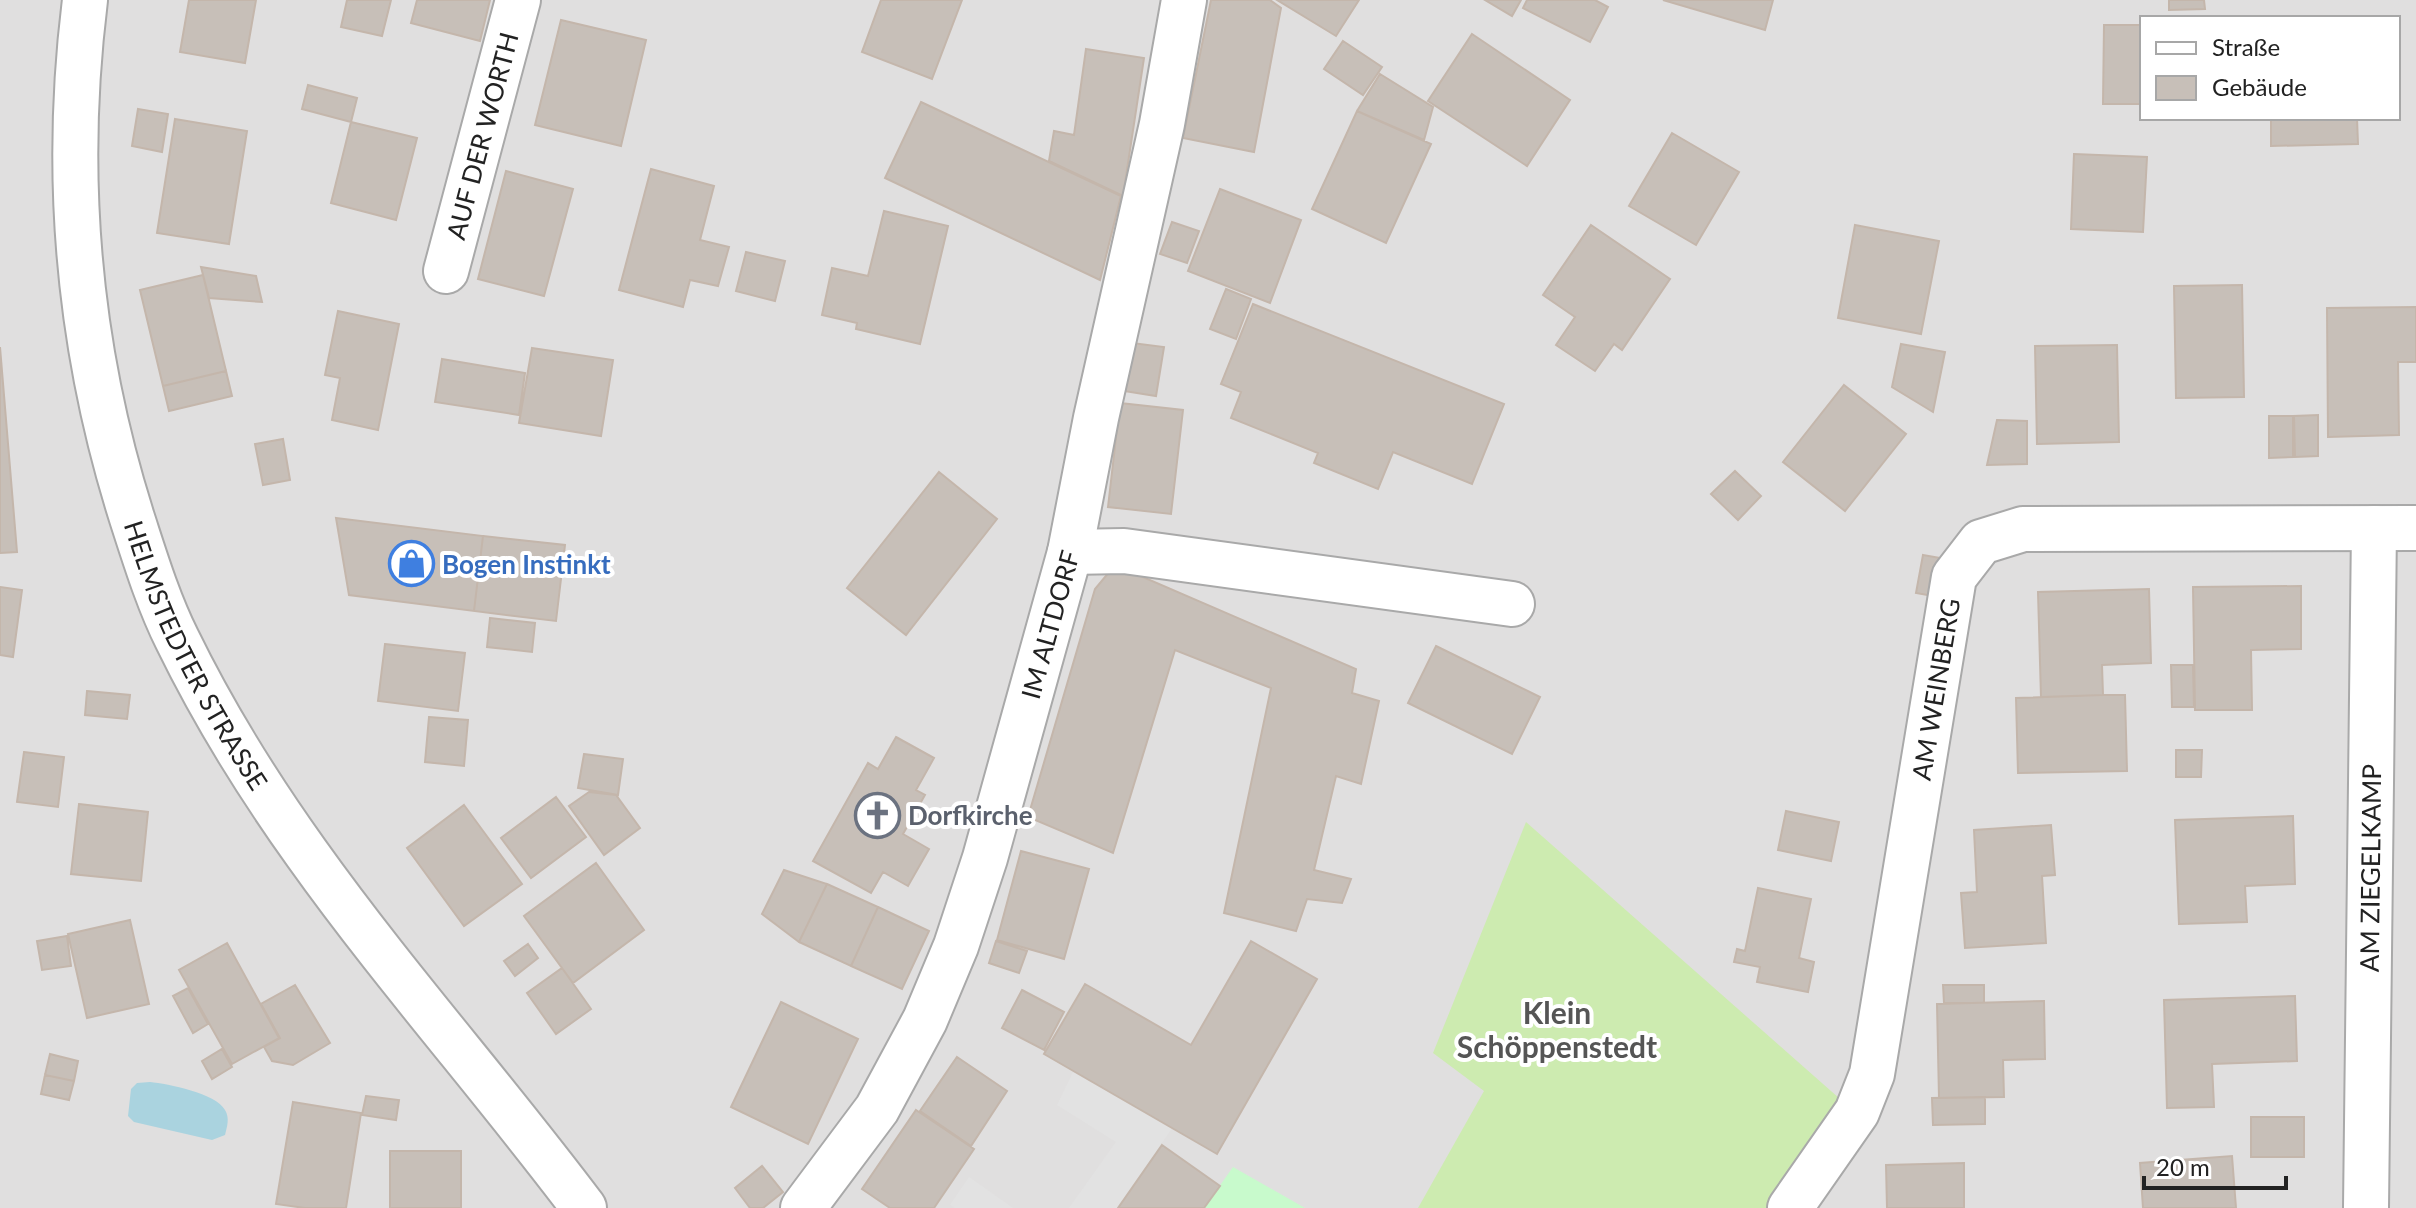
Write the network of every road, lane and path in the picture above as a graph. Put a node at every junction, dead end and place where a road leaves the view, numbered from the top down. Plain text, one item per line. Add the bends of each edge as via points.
1 (85, 0) edge
2 (518, 0) edge
3 (1184, 0) edge
4 (446, 271) dead end
5 (2395, 528) edge
6 (1070, 552) junction
7 (1512, 604) dead end
8 (584, 1208) edge
9 (803, 1208) edge
10 (1790, 1208) edge
11 (2366, 1208) edge

1 - 8 street, HELMSTEDTER STRASSE via 74,143 77,255 90,349 110,451 176,637 246,762 305,852
2 - 4 street, AUF DER WORTH
3 - 6 street, IM ALTDORF
5 - 10 street, AM WEINBERG via 2023,529 1981,542 1954,577 1872,1074 1857,1112
5 - 11 street, AM ZIEGELKAMP
6 - 7 street via 1124,551
6 - 9 street, IM ALTDORF via 956,946 925,1020 877,1109

